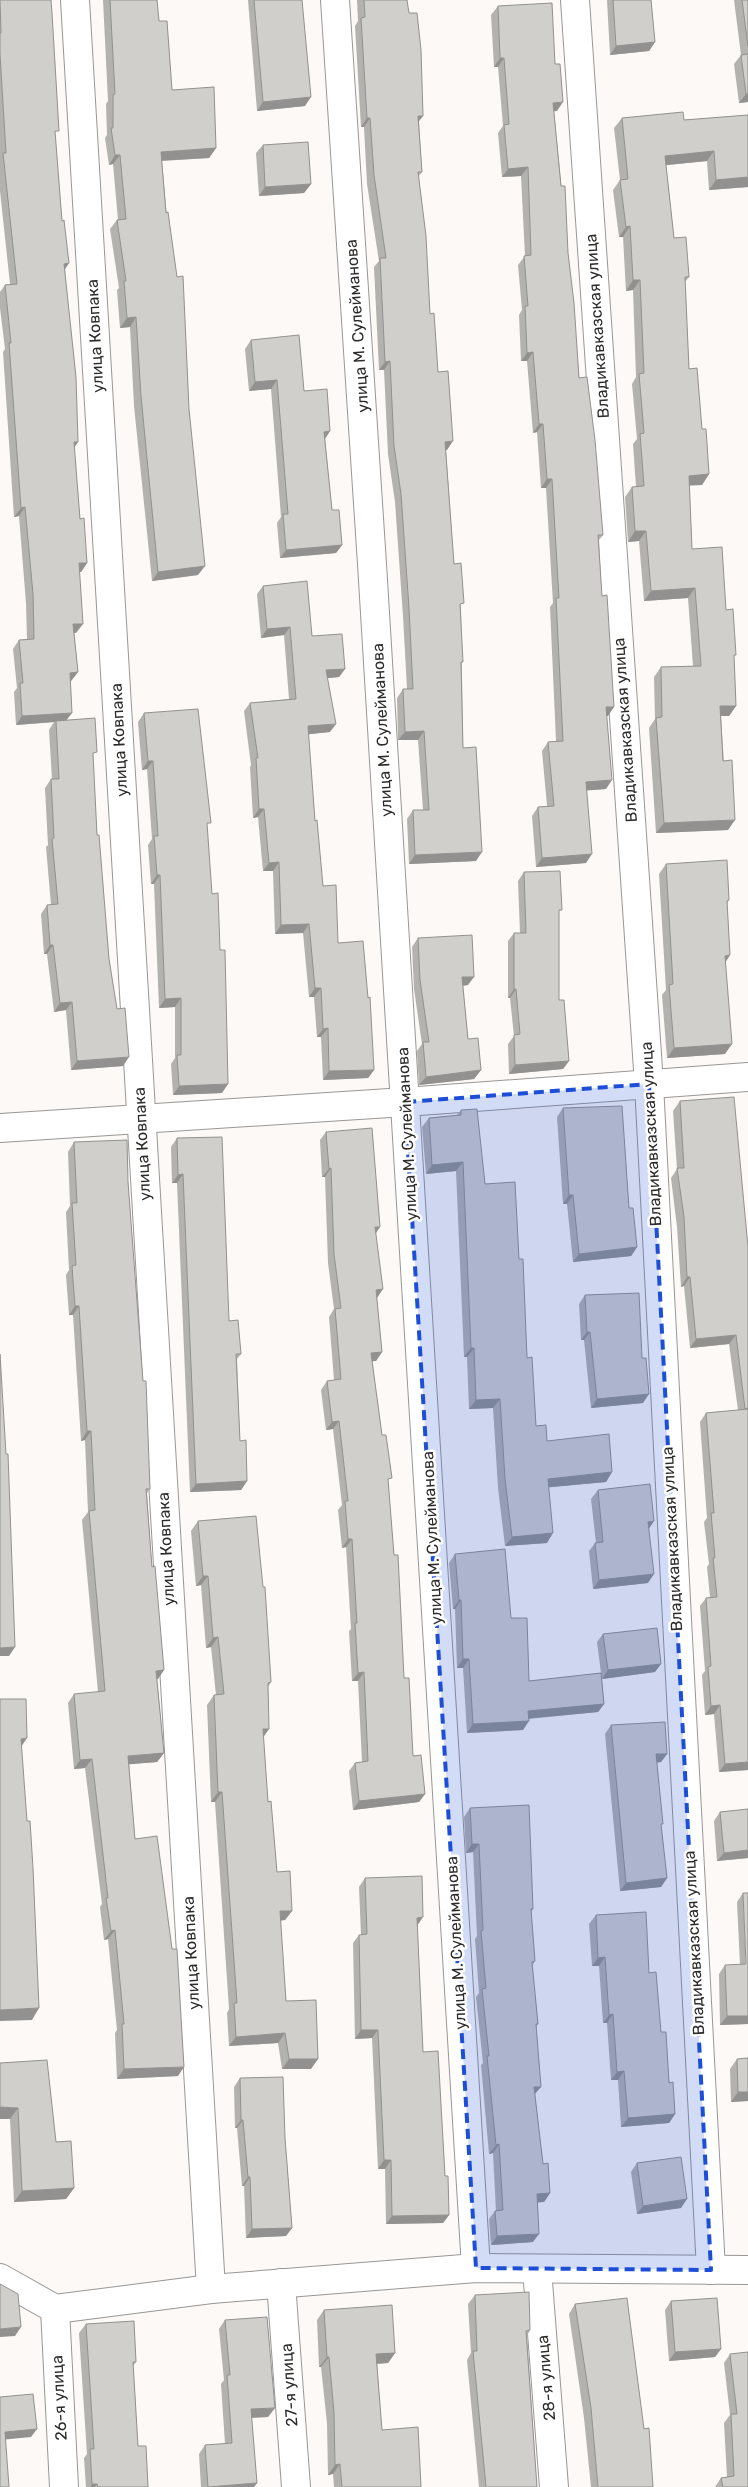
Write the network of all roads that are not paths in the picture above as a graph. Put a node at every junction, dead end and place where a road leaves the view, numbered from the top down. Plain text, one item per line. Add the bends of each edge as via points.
1 (76, 0) edge
2 (336, 0) edge
3 (575, 0) edge
4 (748, 1077) edge
5 (649, 1084) junction
6 (405, 1102) junction
7 (141, 1118) junction
8 (0, 1128) edge
9 (476, 2268) junction
10 (537, 2269) junction
11 (710, 2270) junction
12 (748, 2270) edge
13 (0, 2278) edge
14 (281, 2283) junction
15 (211, 2289) junction
16 (55, 2309) junction
17 (64, 2487) edge
18 (296, 2487) edge
19 (554, 2487) edge

1 - 7 street, улица Ковпака
2 - 6 street, улица М. Сулейманова
3 - 5 street, Владикавказская улица
4 - 5 street
5 - 6 street
5 - 11 street, Владикавказская улица
6 - 7 street
6 - 9 street, улица М. Сулейманова
7 - 8 street
7 - 15 street, улица Ковпака
9 - 10 street
9 - 14 street
10 - 11 street
10 - 19 street, 28-я улица
11 - 12 street
13 - 16 street
14 - 15 street
14 - 18 street, 27-я улица
15 - 16 street
16 - 17 street, 26-я улица

